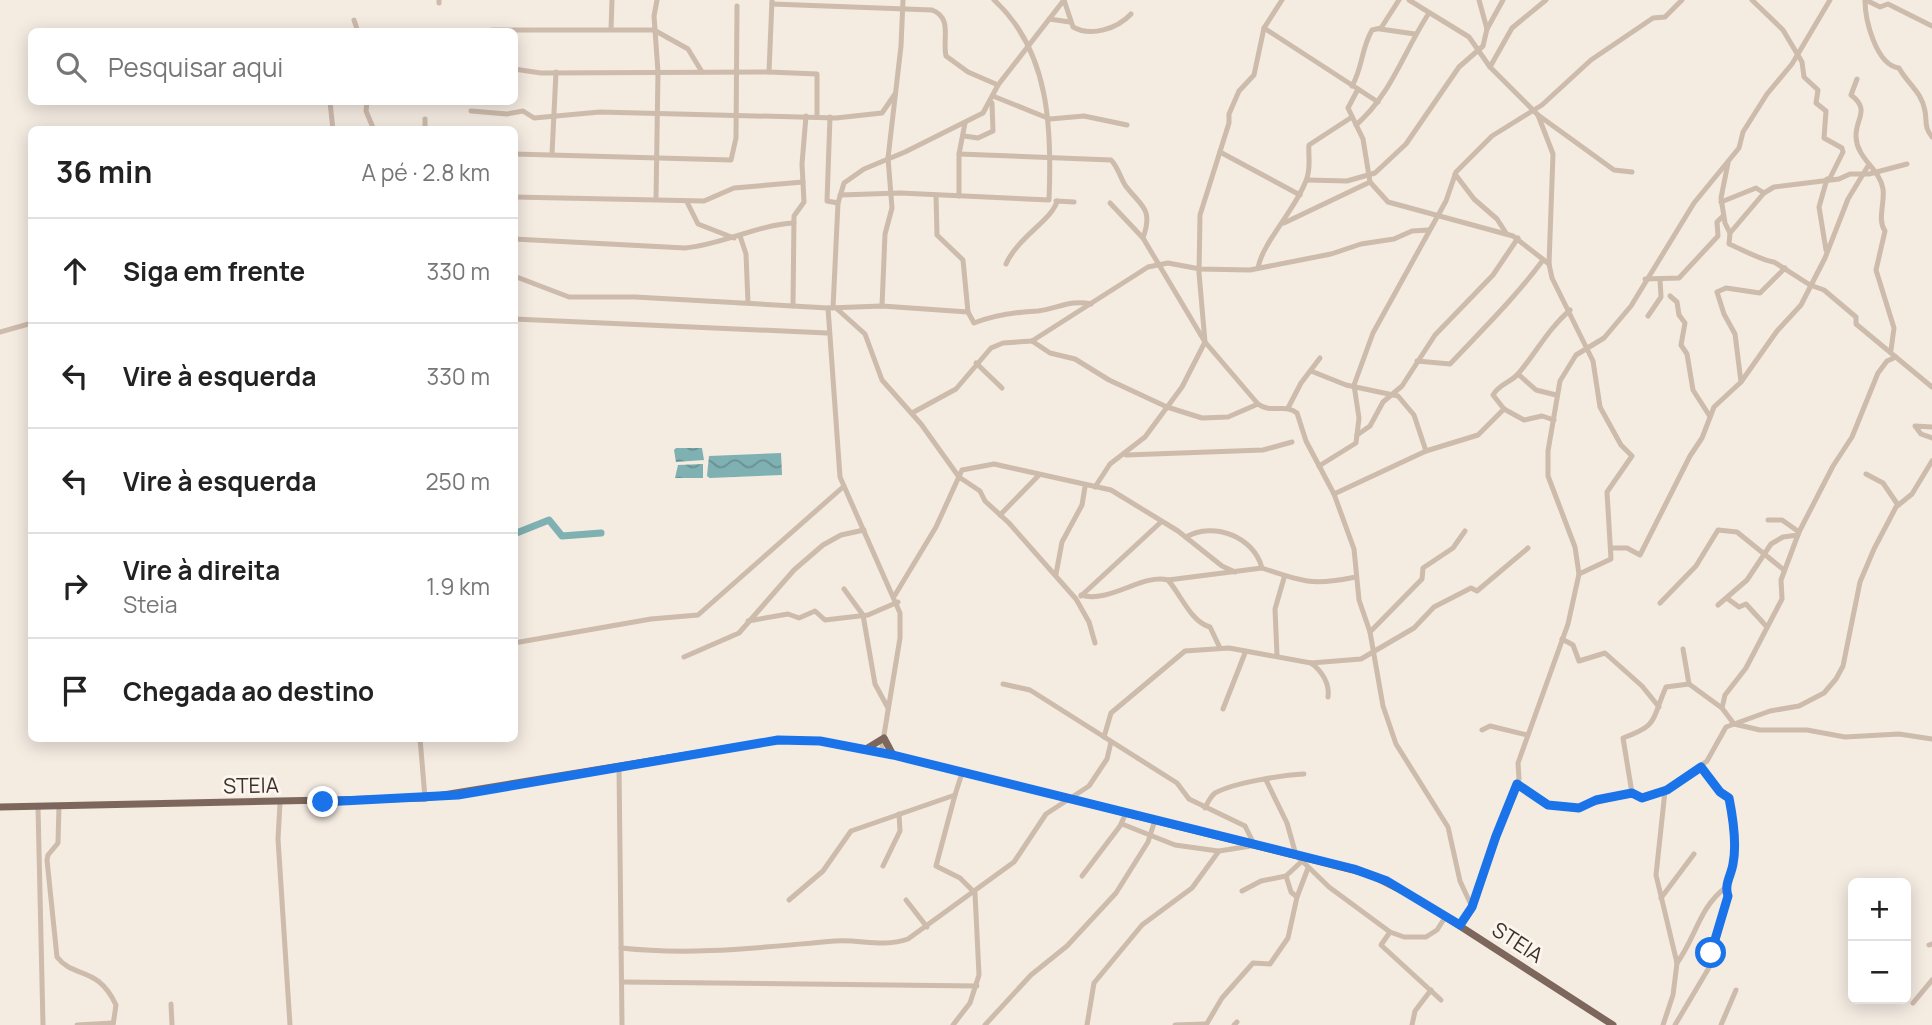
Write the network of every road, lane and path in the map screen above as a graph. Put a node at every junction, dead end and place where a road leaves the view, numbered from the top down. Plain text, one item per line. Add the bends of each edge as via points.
1 (612, 0) edge
2 (657, 0) edge
3 (903, 0) edge
4 (994, 0) edge
5 (1064, 0) edge
6 (1282, 0) edge
7 (1399, 0) edge
8 (1409, 0) edge
9 (1479, 0) edge
10 (1503, 0) edge
11 (1546, 0) edge
12 (1682, 0) edge
13 (1752, 0) edge
14 (1830, 0) edge
15 (1865, 0) edge
16 (772, 2) edge
17 (816, 3) edge
18 (856, 3) edge
19 (737, 6) dead end
20 (903, 9) junction
21 (1429, 13) junction
22 (1131, 14) dead end
23 (1049, 19) junction
24 (354, 20) dead end
25 (1070, 22) junction
26 (1931, 23) edge
27 (1264, 27) junction
28 (357, 28) edge
29 (611, 29) junction
30 (1380, 29) junction
31 (1487, 29) junction
32 (518, 30) edge
33 (654, 30) junction
34 (1415, 34) junction
35 (1027, 47) junction
36 (1479, 50) junction
37 (1795, 55) junction
38 (1490, 67) junction
39 (518, 69) edge
40 (556, 72) junction
41 (658, 72) junction
42 (702, 72) junction
43 (736, 72) junction
44 (769, 72) junction
45 (1857, 79) dead end
46 (999, 85) junction
47 (1352, 86) junction
48 (1359, 89) junction
49 (895, 94) junction
50 (992, 99) junction
51 (1378, 102) junction
52 (330, 105) edge
53 (367, 105) edge
54 (471, 111) dead end
55 (1536, 112) junction
56 (556, 114) junction
57 (657, 116) junction
58 (736, 116) junction
59 (806, 116) junction
60 (817, 116) junction
61 (830, 117) junction
62 (1352, 117) junction
63 (425, 119) dead end
64 (1050, 119) junction
65 (965, 123) junction
66 (1127, 125) dead end
67 (1356, 125) junction
68 (333, 126) edge
69 (372, 126) edge
70 (425, 126) edge
71 (964, 136) junction
72 (1932, 136) edge
73 (1220, 152) junction
74 (959, 154) junction
75 (518, 155) edge
76 (552, 155) junction
77 (1050, 156) junction
78 (657, 157) junction
79 (888, 158) junction
80 (1728, 163) junction
81 (1907, 164) dead end
82 (1868, 166) junction
83 (1632, 172) dead end
84 (1874, 172) junction
85 (1455, 174) junction
86 (1863, 174) junction
87 (1369, 178) junction
88 (1828, 179) junction
89 (1307, 180) junction
90 (803, 181) junction
91 (1764, 193) junction
92 (891, 194) junction
93 (840, 195) junction
94 (936, 195) junction
95 (1300, 195) junction
96 (959, 196) junction
97 (518, 197) edge
98 (656, 199) junction
99 (1049, 200) junction
100 (1057, 201) junction
101 (687, 202) junction
102 (1074, 202) dead end
103 (1721, 202) junction
104 (1110, 203) dead end
105 (838, 204) junction
106 (1723, 216) junction
107 (1437, 217) junction
108 (794, 223) junction
109 (1284, 223) junction
110 (1429, 230) junction
111 (1506, 233) junction
112 (1730, 233) junction
113 (737, 237) junction
114 (1143, 237) junction
115 (1518, 238) junction
116 (518, 239) edge
117 (1826, 250) junction
118 (1546, 262) junction
119 (1006, 264) dead end
120 (1160, 265) junction
121 (1258, 268) junction
122 (1784, 268) junction
123 (1200, 269) junction
124 (518, 278) edge
125 (1645, 279) junction
126 (1675, 279) junction
127 (1660, 280) junction
128 (1810, 285) junction
129 (1662, 292) junction
130 (1670, 296) junction
131 (748, 303) junction
132 (1092, 304) junction
133 (793, 306) junction
134 (882, 306) junction
135 (832, 308) junction
136 (1570, 310) junction
137 (968, 312) junction
138 (1648, 316) dead end
139 (518, 319) edge
140 (28, 324) edge
141 (0, 332) edge
142 (827, 333) junction
143 (1031, 341) junction
144 (1205, 342) junction
145 (1587, 347) junction
146 (1891, 350) junction
147 (1896, 357) junction
148 (1320, 358) dead end
149 (1417, 362) junction
150 (976, 363) junction
151 (1311, 371) junction
152 (1518, 374) junction
153 (1741, 382) junction
154 (1354, 385) junction
155 (1932, 387) edge
156 (1002, 388) dead end
157 (1393, 394) junction
158 (1556, 395) junction
159 (1258, 404) junction
160 (1167, 407) junction
161 (1288, 408) junction
162 (1504, 409) junction
163 (912, 413) junction
164 (1709, 415) junction
165 (1554, 420) junction
166 (1932, 427) edge
167 (1357, 435) junction
168 (1932, 438) edge
169 (1292, 442) dead end
170 (1426, 451) junction
171 (1126, 454) junction
172 (1932, 461) edge
173 (1319, 466) junction
174 (1866, 474) dead end
175 (1039, 475) junction
176 (959, 477) junction
177 (843, 487) junction
178 (1085, 487) junction
179 (1094, 487) junction
180 (1334, 494) junction
181 (1898, 505) junction
182 (1000, 515) junction
183 (1768, 520) dead end
184 (1161, 523) junction
185 (864, 530) junction
186 (1465, 531) dead end
187 (1798, 534) junction
188 (1186, 537) junction
189 (1528, 548) dead end
190 (1612, 548) junction
191 (1762, 555) junction
192 (1262, 568) junction
193 (1784, 570) junction
194 (1235, 572) junction
195 (1056, 574) junction
196 (1579, 574) junction
197 (1356, 577) junction
198 (1284, 578) junction
199 (1168, 580) junction
200 (844, 589) dead end
201 (895, 595) junction
202 (1078, 597) junction
203 (1728, 599) junction
204 (898, 602) junction
205 (1660, 603) dead end
206 (1718, 605) dead end
207 (863, 615) junction
208 (748, 621) junction
209 (1767, 627) junction
210 (1370, 632) junction
211 (1562, 639) junction
212 (518, 642) edge
213 (1095, 643) dead end
214 (1220, 648) junction
215 (1683, 649) dead end
216 (1245, 653) junction
217 (1373, 653) junction
218 (1277, 655) junction
219 (684, 657) dead end
220 (1311, 663) junction
221 (1003, 684) dead end
222 (1689, 684) junction
223 (1328, 697) dead end
224 (1659, 707) junction
225 (888, 708) junction
226 (1722, 708) junction
227 (1223, 709) dead end
228 (1734, 724) junction
229 (1482, 730) dead end
230 (1527, 734) junction
231 (1104, 737) junction
232 (884, 738) junction
233 (1932, 739) edge
234 (420, 742) edge
235 (1111, 743) junction
236 (866, 749) junction
237 (881, 753) junction
238 (893, 755) junction
239 (619, 767) junction
240 (1701, 767) junction
241 (961, 773) junction
242 (1304, 774) dead end
243 (1266, 780) junction
244 (1517, 784) junction
245 (1665, 791) junction
246 (1632, 793) junction
247 (955, 795) junction
248 (425, 798) junction
249 (1071, 800) junction
250 (280, 803) junction
251 (59, 806) junction
252 (0, 807) edge
253 (38, 807) junction
254 (1205, 808) junction
255 (1126, 813) junction
256 (899, 814) junction
257 (1155, 820) junction
258 (1122, 824) junction
259 (1150, 835) junction
260 (1256, 845) junction
261 (1218, 851) junction
262 (1694, 853) dead end
263 (1296, 855) junction
264 (1310, 858) junction
265 (1301, 862) junction
266 (883, 866) dead end
267 (1308, 868) junction
268 (1082, 876) dead end
269 (1286, 876) junction
270 (1726, 888) junction
271 (973, 891) junction
272 (1242, 891) dead end
273 (1297, 897) junction
274 (1661, 898) junction
275 (906, 900) dead end
276 (789, 901) dead end
277 (1472, 907) junction
278 (1446, 916) junction
279 (1460, 925) junction
280 (927, 926) junction
281 (1390, 932) junction
282 (621, 948) junction
283 (1677, 964) junction
284 (1932, 980) edge
285 (622, 982) junction
286 (977, 986) junction
287 (1431, 990) junction
288 (1736, 990) dead end
289 (1441, 1000) dead end
290 (1913, 1003) dead end
291 (172, 1004) dead end
292 (113, 1024) edge
293 (1206, 1024) edge
294 (43, 1025) edge
295 (77, 1025) edge
296 (172, 1025) edge
297 (290, 1025) edge
298 (622, 1025) edge
299 (953, 1025) edge
300 (985, 1025) edge
301 (1087, 1025) edge
302 (1175, 1025) edge
303 (1412, 1025) edge
304 (1613, 1025) edge
305 (1663, 1025) edge
306 (1675, 1025) edge
307 (1721, 1025) edge

1 - 29 street
2 - 33 street
3 - 20 street
4 - 35 street via 1014,20
5 - 23 street
5 - 25 street
6 - 27 street
7 - 30 street
8 - 21 street
9 - 31 street
10 - 31 street
11 - 38 street via 1512,28
12 - 55 street via 1665,16 1653,18 1591,60
13 - 37 street via 1783,30
14 - 37 street
15 - 26 street via 1880,7 1890,5
15 - 72 street via 1865,15 1880,57 1899,68 1917,90
16 - 17 street
16 - 44 street
17 - 18 street
18 - 20 street
19 - 43 street
20 - 46 street via 939,12 945,23 946,56
20 - 49 street
21 - 34 street
21 - 36 street via 1456,28
22 - 25 street via 1096,32 1078,29
23 - 25 street
23 - 35 street
24 - 28 street
27 - 47 street
27 - 73 street via 1254,75 1239,91
29 - 32 street
29 - 33 street
30 - 34 street
30 - 47 street via 1373,29 1364,44 1362,68
31 - 36 street
33 - 41 street
33 - 42 street via 688,49
34 - 51 street
35 - 46 street
35 - 64 street
36 - 38 street
36 - 87 street via 1459,67 1411,139
37 - 80 street via 1743,132
37 - 88 street via 1802,62 1804,77 1818,90 1816,103 1825,110 1824,138 1843,150
38 - 55 street
39 - 40 street
40 - 41 street
40 - 56 street
41 - 42 street
41 - 57 street
42 - 43 street
43 - 44 street
43 - 58 street
44 - 60 street via 818,75
45 - 82 street via 1851,94 1862,111 1856,138
46 - 50 street
47 - 48 street
48 - 51 street
48 - 62 street via 1348,105
49 - 61 street via 879,114
49 - 79 street
50 - 64 street
50 - 65 street via 983,113
50 - 71 street via 993,131 978,138
51 - 67 street
52 - 68 street
53 - 69 street
54 - 56 street via 523,111 534,118
55 - 83 street via 1614,170
55 - 85 street via 1492,136
55 - 118 street via 1553,154
56 - 57 street
56 - 76 street
57 - 58 street
57 - 78 street
58 - 59 street
58 - 78 street via 731,160
59 - 60 street
59 - 90 street
60 - 61 street
61 - 105 street via 827,201
62 - 67 street
62 - 89 street via 1309,145
63 - 70 street
64 - 66 street via 1084,116
64 - 77 street
65 - 71 street
65 - 79 street
67 - 87 street
71 - 74 street
73 - 95 street
73 - 123 street via 1200,215
74 - 77 street
74 - 96 street
75 - 76 street
76 - 78 street
77 - 99 street
77 - 114 street via 1111,160 1145,207 1148,219
78 - 98 street
79 - 92 street
79 - 93 street via 850,177
80 - 103 street
80 - 125 street via 1694,203
81 - 84 street
82 - 84 street
82 - 86 street
84 - 86 street
84 - 146 street via 1883,190 1881,226 1885,230 1876,270 1894,328
85 - 107 street
85 - 111 street
86 - 88 street
86 - 117 street
87 - 89 street
87 - 107 street via 1391,204 1420,208
87 - 109 street
88 - 91 street via 1774,187
88 - 117 street via 1819,208
89 - 95 street
90 - 101 street via 734,188 705,201
90 - 108 street via 804,202
91 - 103 street via 1756,188
91 - 112 street
92 - 93 street
92 - 94 street
92 - 134 street
93 - 105 street
94 - 96 street
94 - 137 street via 937,235 963,260
95 - 109 street
96 - 99 street
97 - 98 street
98 - 101 street
99 - 100 street
100 - 102 street
100 - 119 street via 1052,212 1015,246
101 - 113 street via 698,224
103 - 106 street
104 - 114 street
105 - 135 street
106 - 112 street
106 - 126 street via 1717,222 1718,236
107 - 110 street
107 - 111 street
108 - 113 street
108 - 133 street
109 - 121 street via 1260,256
110 - 121 street
110 - 154 street via 1378,323
111 - 115 street
112 - 122 street via 1731,245
113 - 116 street via 709,246 655,249 616,242
113 - 131 street via 746,254
114 - 120 street
115 - 118 street
115 - 149 street via 1493,275 1435,335
117 - 128 street
118 - 136 street
118 - 149 street via 1450,365
120 - 123 street
120 - 132 street via 1139,271
120 - 144 street
121 - 123 street
122 - 128 street
122 - 153 street via 1760,293 1727,288 1717,292 1735,331
123 - 144 street
124 - 131 street via 569,297
125 - 127 street
125 - 145 street via 1631,306 1605,337
126 - 127 street
126 - 130 street
127 - 129 street
128 - 146 street via 1829,293 1856,317 1856,324
128 - 153 street via 1801,305
129 - 130 street
129 - 138 street
130 - 164 street via 1685,323 1681,345 1693,390
131 - 133 street
132 - 137 street via 1008,312 974,323
132 - 143 street
133 - 135 street
134 - 135 street
134 - 137 street
135 - 142 street
135 - 163 street via 865,334 882,380
136 - 145 street
136 - 152 street
139 - 142 street
140 - 141 street
142 - 177 street
143 - 150 street via 997,345
143 - 160 street
144 - 159 street
144 - 160 street
145 - 158 street via 1561,378
145 - 190 street via 1595,369 1598,404 1632,456 1607,492
146 - 147 street
147 - 155 street
147 - 187 street via 1878,373 1852,437
148 - 151 street
149 - 157 street
150 - 156 street
150 - 163 street via 956,389
151 - 154 street
151 - 161 street
152 - 158 street via 1536,390
152 - 162 street via 1493,395
153 - 164 street
154 - 157 street
154 - 167 street
157 - 167 street via 1383,402 1373,423
157 - 170 street via 1412,411
158 - 165 street
159 - 160 street via 1241,414 1212,419
159 - 161 street via 1269,410
160 - 171 street
161 - 173 street via 1297,413
162 - 165 street via 1524,420 1542,416
162 - 170 street via 1480,433
163 - 176 street
164 - 190 street via 1702,438 1640,555 1627,548
165 - 196 street via 1548,477 1575,547
166 - 168 street via 1914,426
167 - 173 street via 1355,445
169 - 171 street via 1264,450
170 - 180 street
171 - 179 street via 1110,464
172 - 181 street via 1912,494
173 - 180 street
174 - 181 street via 1882,482
175 - 176 street via 989,464 965,469
175 - 178 street
175 - 182 street
176 - 182 street via 979,490
176 - 201 street via 936,527
177 - 185 street
177 - 212 street via 698,615
178 - 179 street
178 - 195 street via 1082,505 1062,542
179 - 184 street via 1116,492
180 - 197 street via 1354,549
181 - 228 street via 1860,582 1836,679 1824,693 1799,706
182 - 195 street
183 - 187 street via 1782,520
184 - 188 street
184 - 202 street
185 - 201 street
185 - 208 street via 821,546
186 - 210 street via 1453,548 1423,568 1422,579
187 - 191 street via 1779,539
187 - 193 street
188 - 192 street via 1204,530 1225,533 1253,548
188 - 194 street
189 - 217 street via 1476,591 1472,588 1434,607 1414,628
190 - 196 street via 1609,561
191 - 193 street
191 - 203 street
191 - 205 street via 1737,532 1718,530 1696,566
192 - 194 street
192 - 198 street
193 - 209 street via 1782,599
194 - 199 street
195 - 202 street
196 - 211 street
197 - 198 street via 1325,584
197 - 210 street
198 - 218 street via 1275,609
199 - 202 street via 1153,579 1123,591
199 - 214 street via 1190,611 1210,627
200 - 207 street
201 - 204 street
202 - 213 street
203 - 206 street
203 - 209 street via 1739,607 1746,604
204 - 207 street
204 - 225 street via 900,638
207 - 208 street via 825,620 815,611 799,618 788,614
207 - 225 street via 875,684
208 - 219 street via 732,637
209 - 226 street via 1746,668 1725,695
210 - 217 street
211 - 224 street via 1573,645 1579,661 1605,653
211 - 230 street
214 - 216 street
214 - 231 street via 1185,651 1111,713
215 - 222 street
216 - 218 street
216 - 227 street
217 - 220 street via 1357,660
217 - 277 street via 1396,744 1445,822 1460,881
218 - 220 street
220 - 223 street via 1328,686
221 - 231 street via 1030,690
222 - 224 street via 1666,687
222 - 226 street
224 - 246 street via 1646,729 1623,738
225 - 232 street
226 - 228 street
228 - 233 street via 1852,737 1899,734
228 - 240 street via 1724,729
229 - 230 street via 1490,726
230 - 244 street
231 - 235 street
232 - 236 main road
232 - 237 street
232 - 238 main road
234 - 248 street
235 - 249 street via 1107,760 1089,786
235 - 254 street via 1177,783 1189,799
236 - 237 main road, STEIA
236 - 239 main road, STEIA via 778,740
237 - 238 main road, STEIA
238 - 241 main road, STEIA
239 - 248 main road, STEIA
239 - 282 street
240 - 245 street
240 - 270 street via 1729,798 1733,814 1733,864
241 - 247 street
241 - 249 main road, STEIA
242 - 243 street
243 - 254 street via 1214,794
243 - 263 street via 1287,823
244 - 246 street via 1547,804 1576,808
244 - 277 street
245 - 246 street via 1642,798
245 - 274 street via 1656,870
247 - 256 street
247 - 271 street via 936,866
248 - 250 main road, STEIA
249 - 255 main road, STEIA
249 - 271 street via 1046,814 1014,862
250 - 251 main road, STEIA
250 - 297 street via 278,839
251 - 253 main road, STEIA
251 - 292 street via 58,843 47,860 57,957 103,984 116,1005
252 - 253 main road, STEIA
253 - 294 street
254 - 260 street via 1245,826
255 - 257 main road, STEIA
255 - 258 street
256 - 266 street via 900,831
256 - 276 street via 851,831 823,871
257 - 259 street
257 - 260 main road, STEIA
258 - 259 street
258 - 268 street
259 - 261 street via 1181,846
259 - 300 street via 1116,893
260 - 261 street
260 - 263 main road, STEIA
261 - 301 street via 1192,888 1142,925 1094,983
262 - 274 street
263 - 264 main road, STEIA
263 - 265 street
264 - 267 street
264 - 278 main road, STEIA via 1387,881
265 - 267 street
265 - 269 street
267 - 273 street
267 - 281 street
269 - 272 street
269 - 273 street
270 - 283 street via 1709,902
270 - 306 street via 1728,899 1711,964
271 - 280 street
271 - 286 street
273 - 293 street via 1288,938 1271,963 1253,963
274 - 283 street
275 - 280 street
277 - 279 street
278 - 279 main road, STEIA
278 - 281 street via 1437,930 1422,938
279 - 304 main road, STEIA
280 - 282 street via 891,945 839,941 704,953
281 - 287 street via 1381,945
282 - 285 street
283 - 305 street
284 - 290 street
285 - 286 street
285 - 298 street
286 - 299 street
287 - 289 street
287 - 303 street via 1415,1012
288 - 307 street
291 - 296 street
292 - 295 street
293 - 302 street

